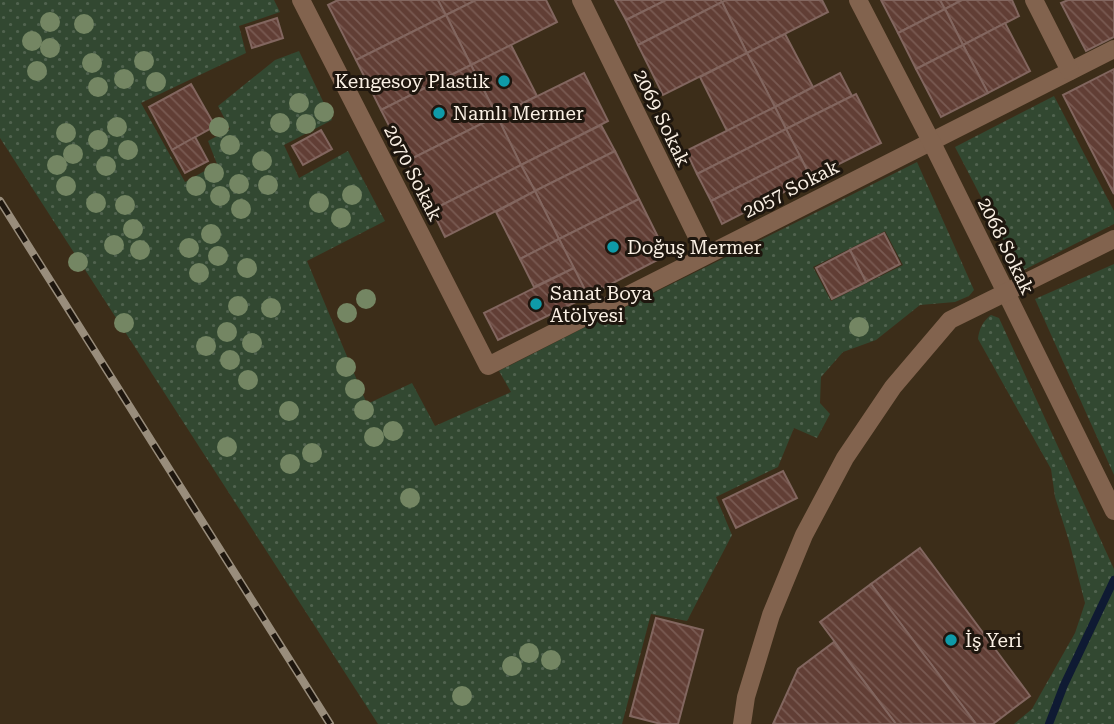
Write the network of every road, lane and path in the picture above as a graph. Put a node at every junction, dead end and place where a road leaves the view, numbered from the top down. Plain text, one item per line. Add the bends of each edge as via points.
1 (301, 0) edge
2 (581, 0) edge
3 (858, 0) edge
4 (1034, 0) edge
5 (1114, 49) edge
6 (1070, 71) junction
7 (932, 141) junction
8 (1114, 239) edge
9 (706, 256) junction
10 (1005, 292) junction
11 (488, 366) joint
12 (1114, 511) edge
13 (742, 724) edge

1 - 11 lane, 2070 Sokak
2 - 9 lane, 2069 Sokak
3 - 7 lane, 2068 Sokak
4 - 6 lane
5 - 6 lane, 2057 Sokak
6 - 7 lane, 2057 Sokak
7 - 9 lane, 2057 Sokak
7 - 10 lane, 2068 Sokak
8 - 10 lane
9 - 11 lane, 2057 Sokak
10 - 12 lane, 2068 Sokak
10 - 13 lane via 950,320 893,387 852,448 804,535 771,615

